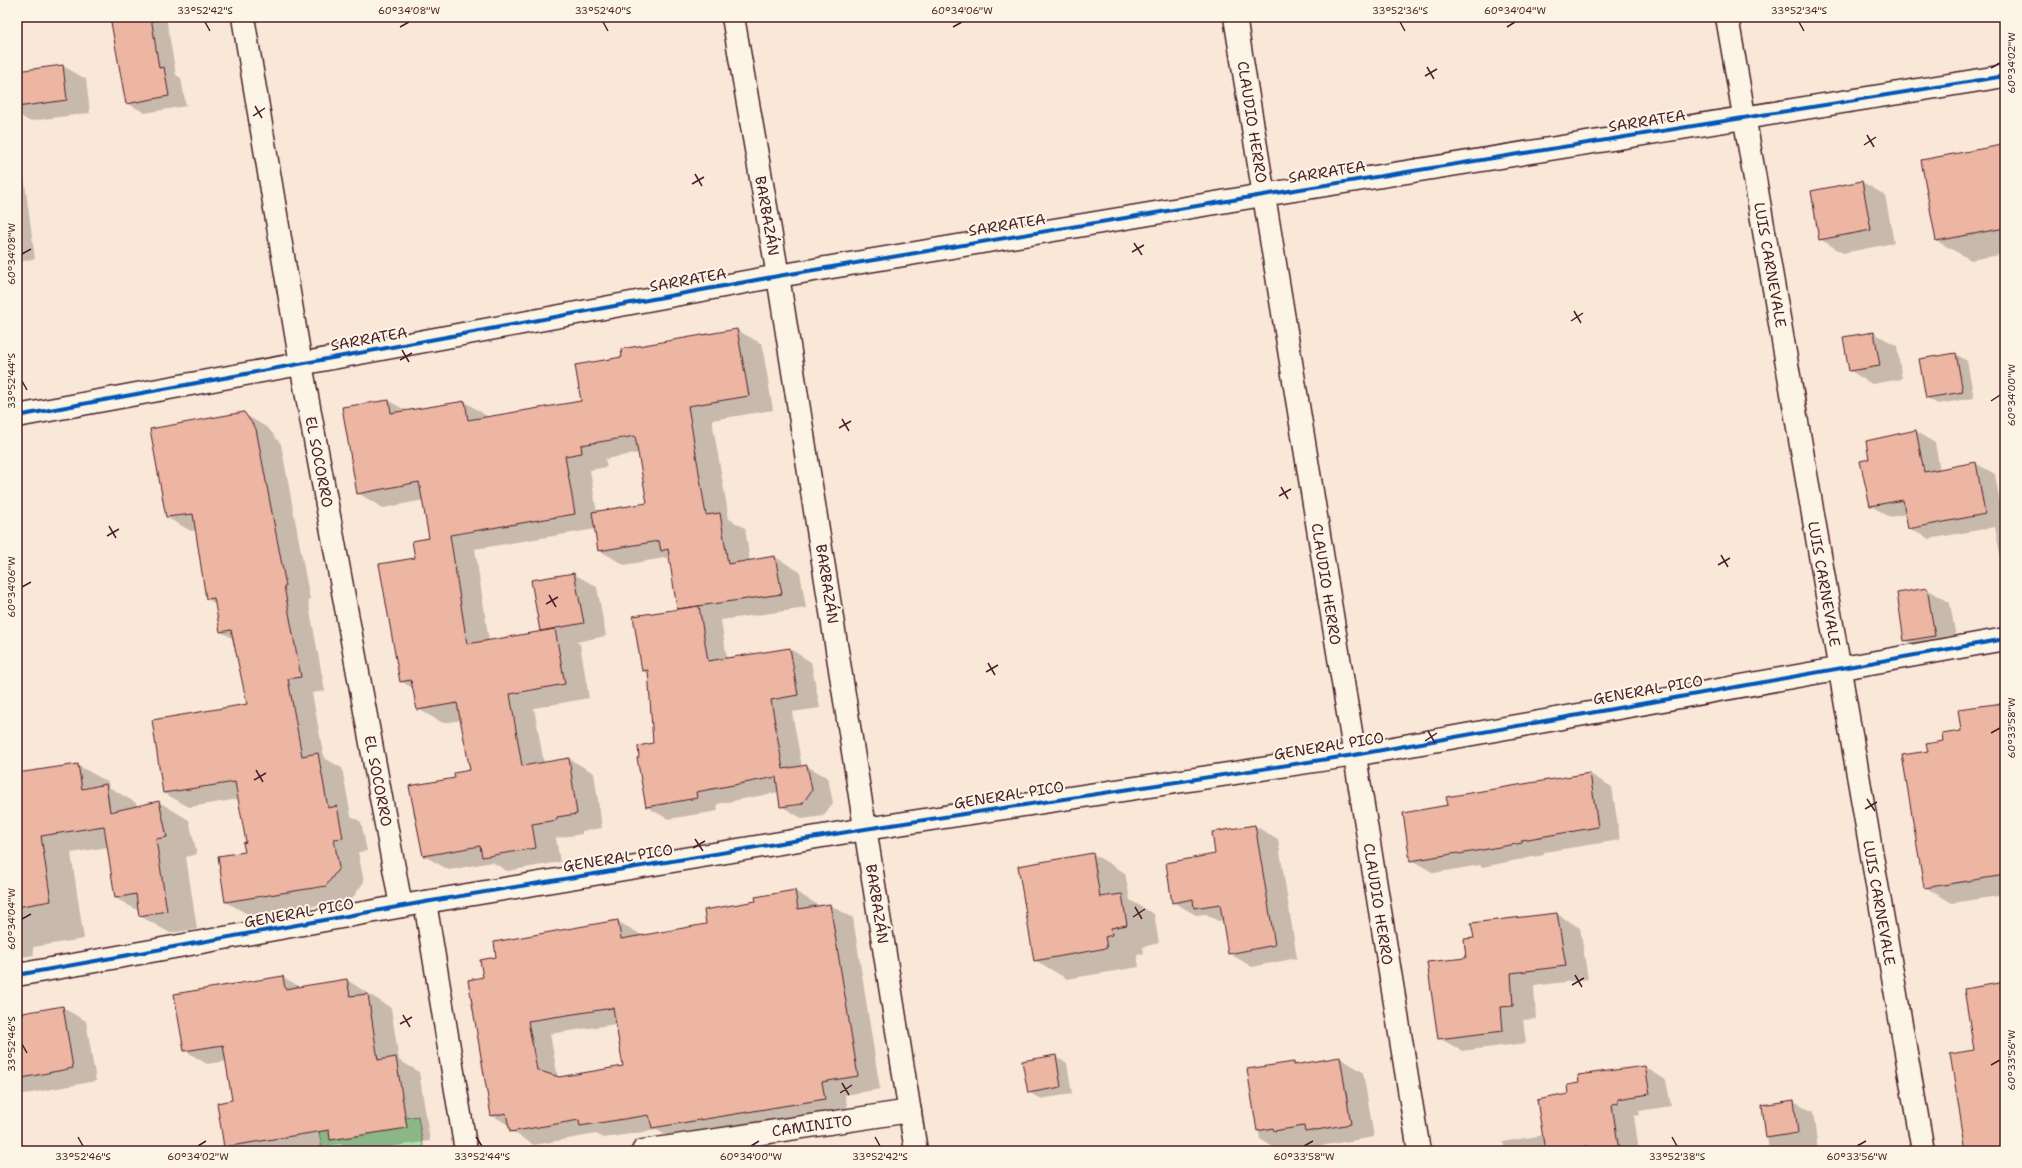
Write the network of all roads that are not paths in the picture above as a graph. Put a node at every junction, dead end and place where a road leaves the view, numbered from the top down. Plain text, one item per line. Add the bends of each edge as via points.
1 (243, 17) edge
2 (732, 17) edge
3 (1235, 17) edge
4 (1727, 17) edge
5 (2005, 76) edge
6 (1745, 118) junction
7 (1263, 195) junction
8 (778, 276) junction
9 (301, 364) junction
10 (17, 416) edge
11 (2005, 639) edge
12 (1838, 668) junction
13 (1354, 755) junction
14 (865, 829) junction
15 (425, 902) junction
16 (401, 906) junction
17 (17, 975) edge
18 (910, 1111) junction
19 (466, 1151) edge
20 (643, 1151) edge
21 (916, 1151) edge
22 (1419, 1151) edge
23 (1923, 1151) edge

1 - 9 street, EL SOCORRO
2 - 8 street, BARBAZÁN
3 - 7 street, CLAUDIO HERRO
4 - 6 street, LUIS CARNEVALE
5 - 6 street, SARRATEA
6 - 7 street, SARRATEA
6 - 12 street, LUIS CARNEVALE
7 - 8 street, SARRATEA
7 - 13 street, CLAUDIO HERRO
8 - 9 street, SARRATEA
8 - 14 street, BARBAZÁN
9 - 10 street, SARRATEA
9 - 16 street, EL SOCORRO
11 - 12 street, GENERAL PICO
12 - 13 street, GENERAL PICO
12 - 23 street, LUIS CARNEVALE
13 - 14 street, GENERAL PICO
13 - 22 street, CLAUDIO HERRO
14 - 15 street, GENERAL PICO
14 - 18 street, BARBAZÁN
15 - 16 street, GENERAL PICO
15 - 19 street
16 - 17 street, GENERAL PICO
18 - 20 street, CAMINITO
18 - 21 street, BARBAZÁN

